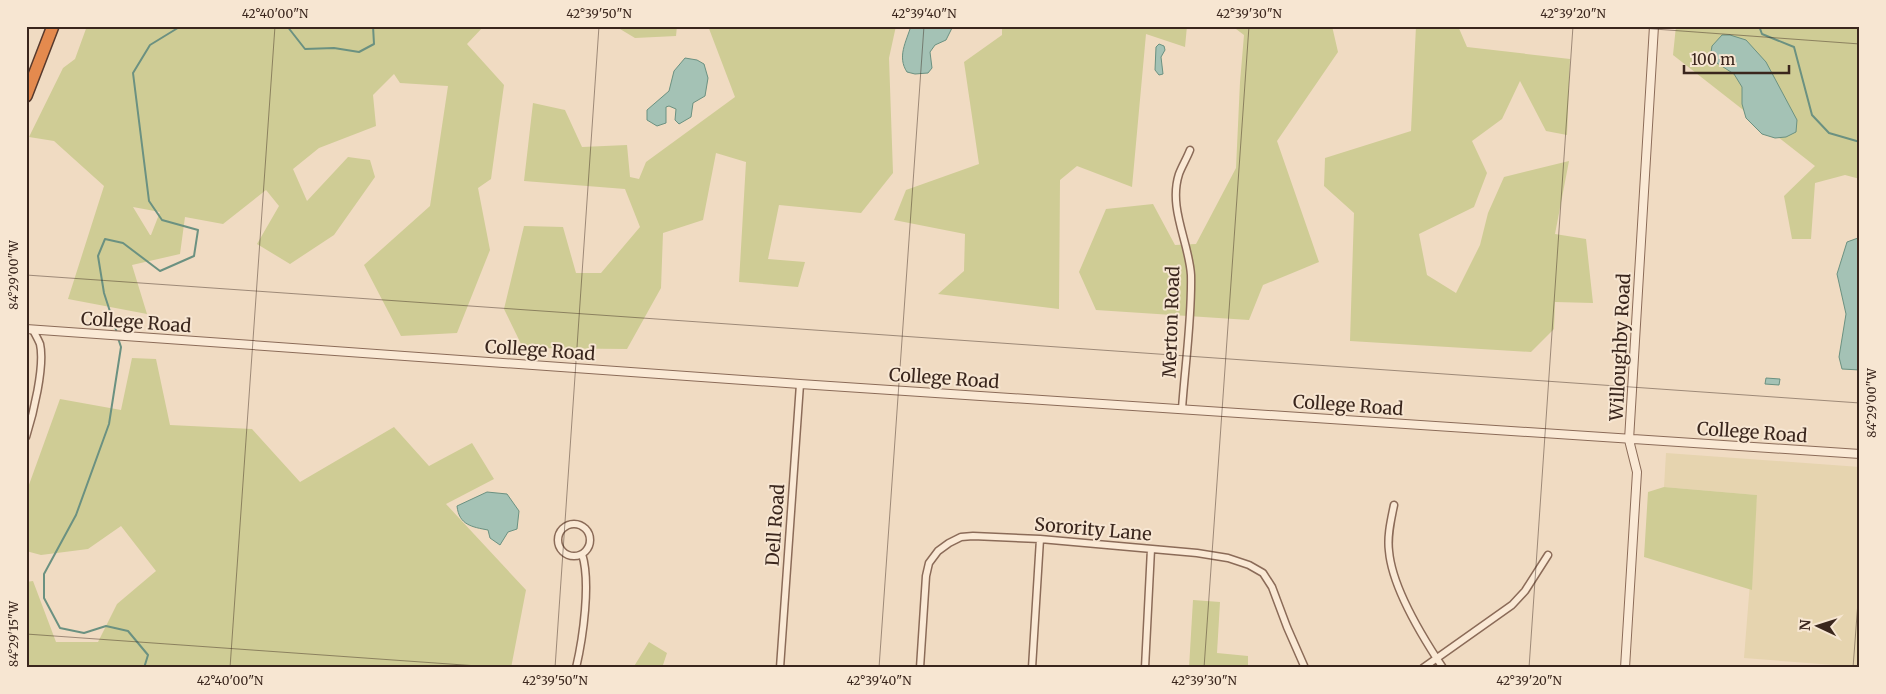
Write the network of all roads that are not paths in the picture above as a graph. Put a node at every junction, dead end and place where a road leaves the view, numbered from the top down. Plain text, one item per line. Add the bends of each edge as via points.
1 (53, 26) edge
2 (1654, 29) edge
3 (26, 96) edge
4 (1190, 150) dead end
5 (30, 329) edge
6 (800, 384) junction
7 (1182, 409) junction
8 (26, 437) edge
9 (1629, 440) junction
10 (1860, 454) edge
11 (1394, 505) dead end
12 (1040, 540) junction
13 (1150, 549) junction
14 (582, 554) junction
15 (1548, 555) dead end
16 (1437, 659) junction
17 (576, 668) edge
18 (780, 668) edge
19 (920, 668) edge
20 (1032, 668) edge
21 (1145, 668) edge
22 (1305, 668) edge
23 (1423, 668) edge
24 (1443, 668) edge
25 (1625, 668) edge

1 - 3 highway
2 - 9 street, Willoughby Road
4 - 7 street, Merton Road via 1176,188 1176,205 1191,278
5 - 6 street, College Road
5 - 8 street via 40,343 41,353 36,398
6 - 7 street, College Road
6 - 18 street, Dell Road
7 - 9 street, College Road
9 - 10 street, College Road
9 - 25 street, Willoughby Road via 1637,472
11 - 16 street via 1388,539 1389,554 1398,584 1418,628
12 - 13 street, Sorority Lane
12 - 19 street, Sorority Lane via 961,537 938,551 929,563 926,576
12 - 20 street
13 - 21 street
13 - 22 street, Sorority Lane via 1228,558 1263,573 1272,587
14 - 14 street via 572,556 563,552 558,537 564,528 573,524 587,531 589,546
14 - 17 street via 585,591
15 - 16 street via 1512,606
16 - 23 street
16 - 24 street

